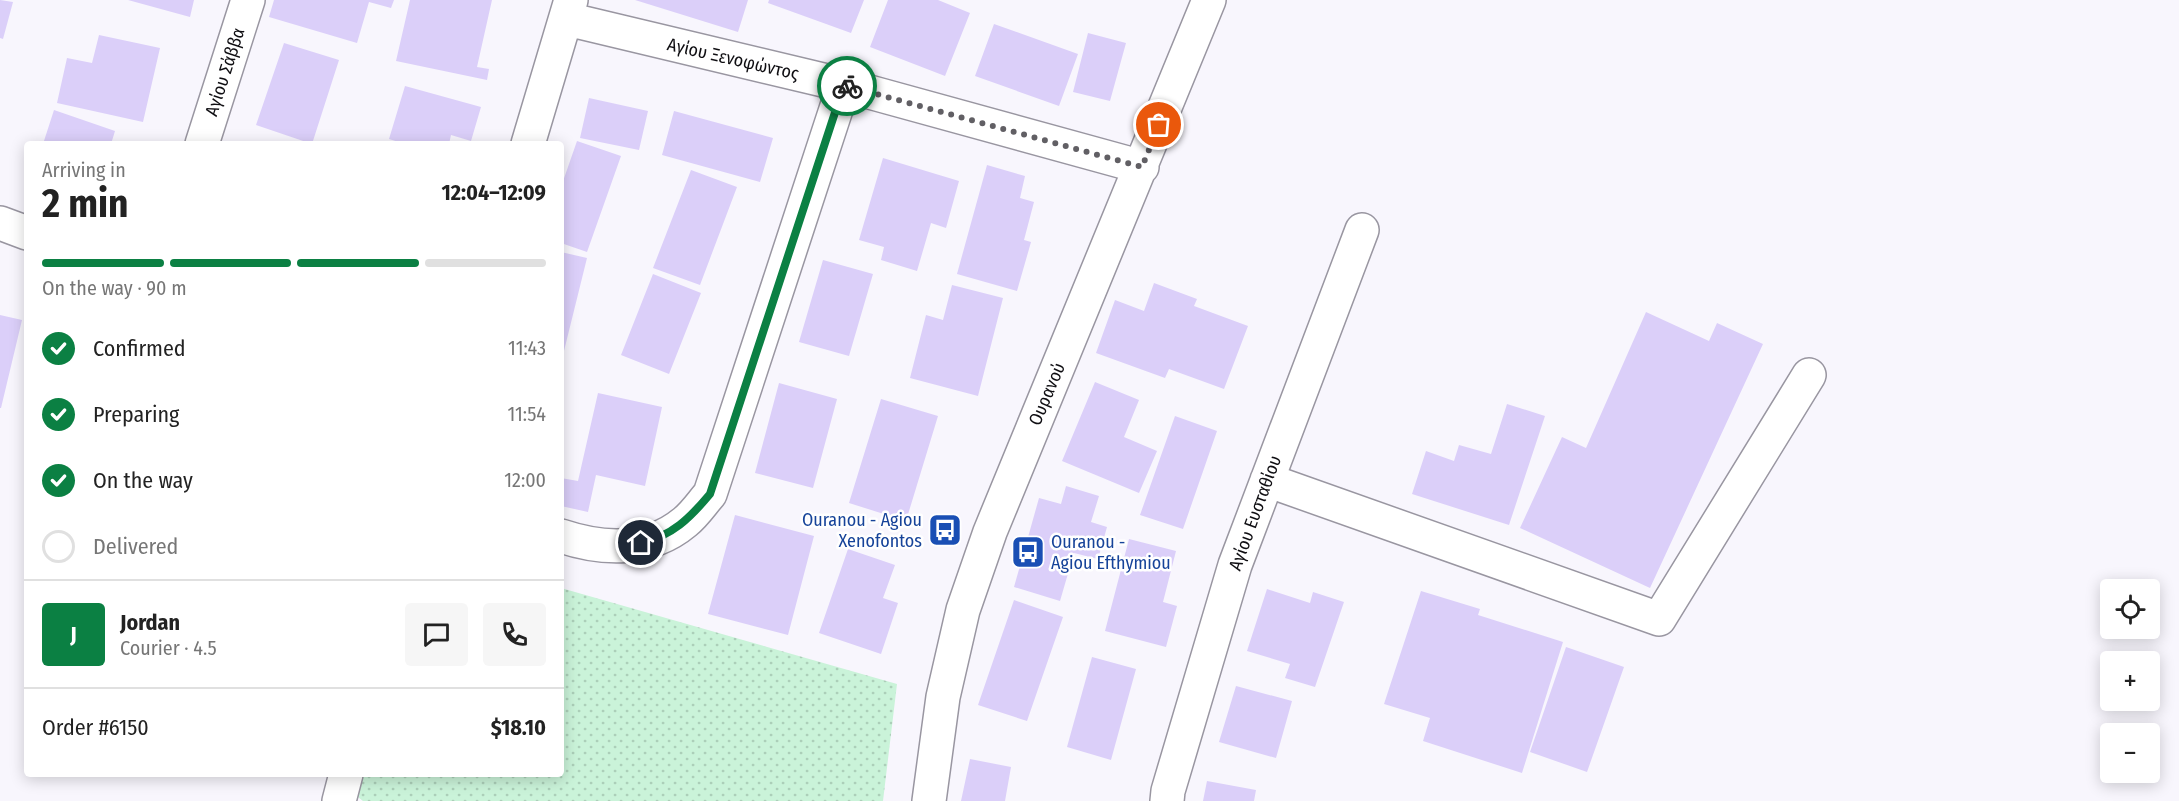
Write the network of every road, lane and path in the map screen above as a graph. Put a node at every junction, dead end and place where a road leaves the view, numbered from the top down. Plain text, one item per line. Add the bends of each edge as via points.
1 (248, 0) edge
2 (1209, 0) edge
3 (569, 10) edge
4 (844, 85) junction
5 (203, 141) edge
6 (529, 141) edge
7 (1142, 167) junction
8 (0, 223) edge
9 (1362, 230) dead end
10 (24, 232) edge
11 (1809, 375) dead end
12 (1267, 480) junction
13 (564, 537) edge
14 (345, 777) edge
15 (339, 801) edge
16 (929, 801) edge
17 (1167, 801) edge

1 - 5 street, Αγίου Σάββα
2 - 7 street, Ουρανού
3 - 4 street, Αγίου Ξενοφώντος
3 - 6 street
4 - 7 street, Αγίου Ξενοφώντος
4 - 13 street via 710,494 686,521 661,538 621,548
7 - 16 street, Ουρανού via 990,532 963,610 943,697
8 - 10 street
9 - 12 street, Αγίου Ευσταθίου
11 - 12 street via 1659,619
12 - 17 street, Αγίου Ευσταθίου via 1235,565
14 - 15 street

